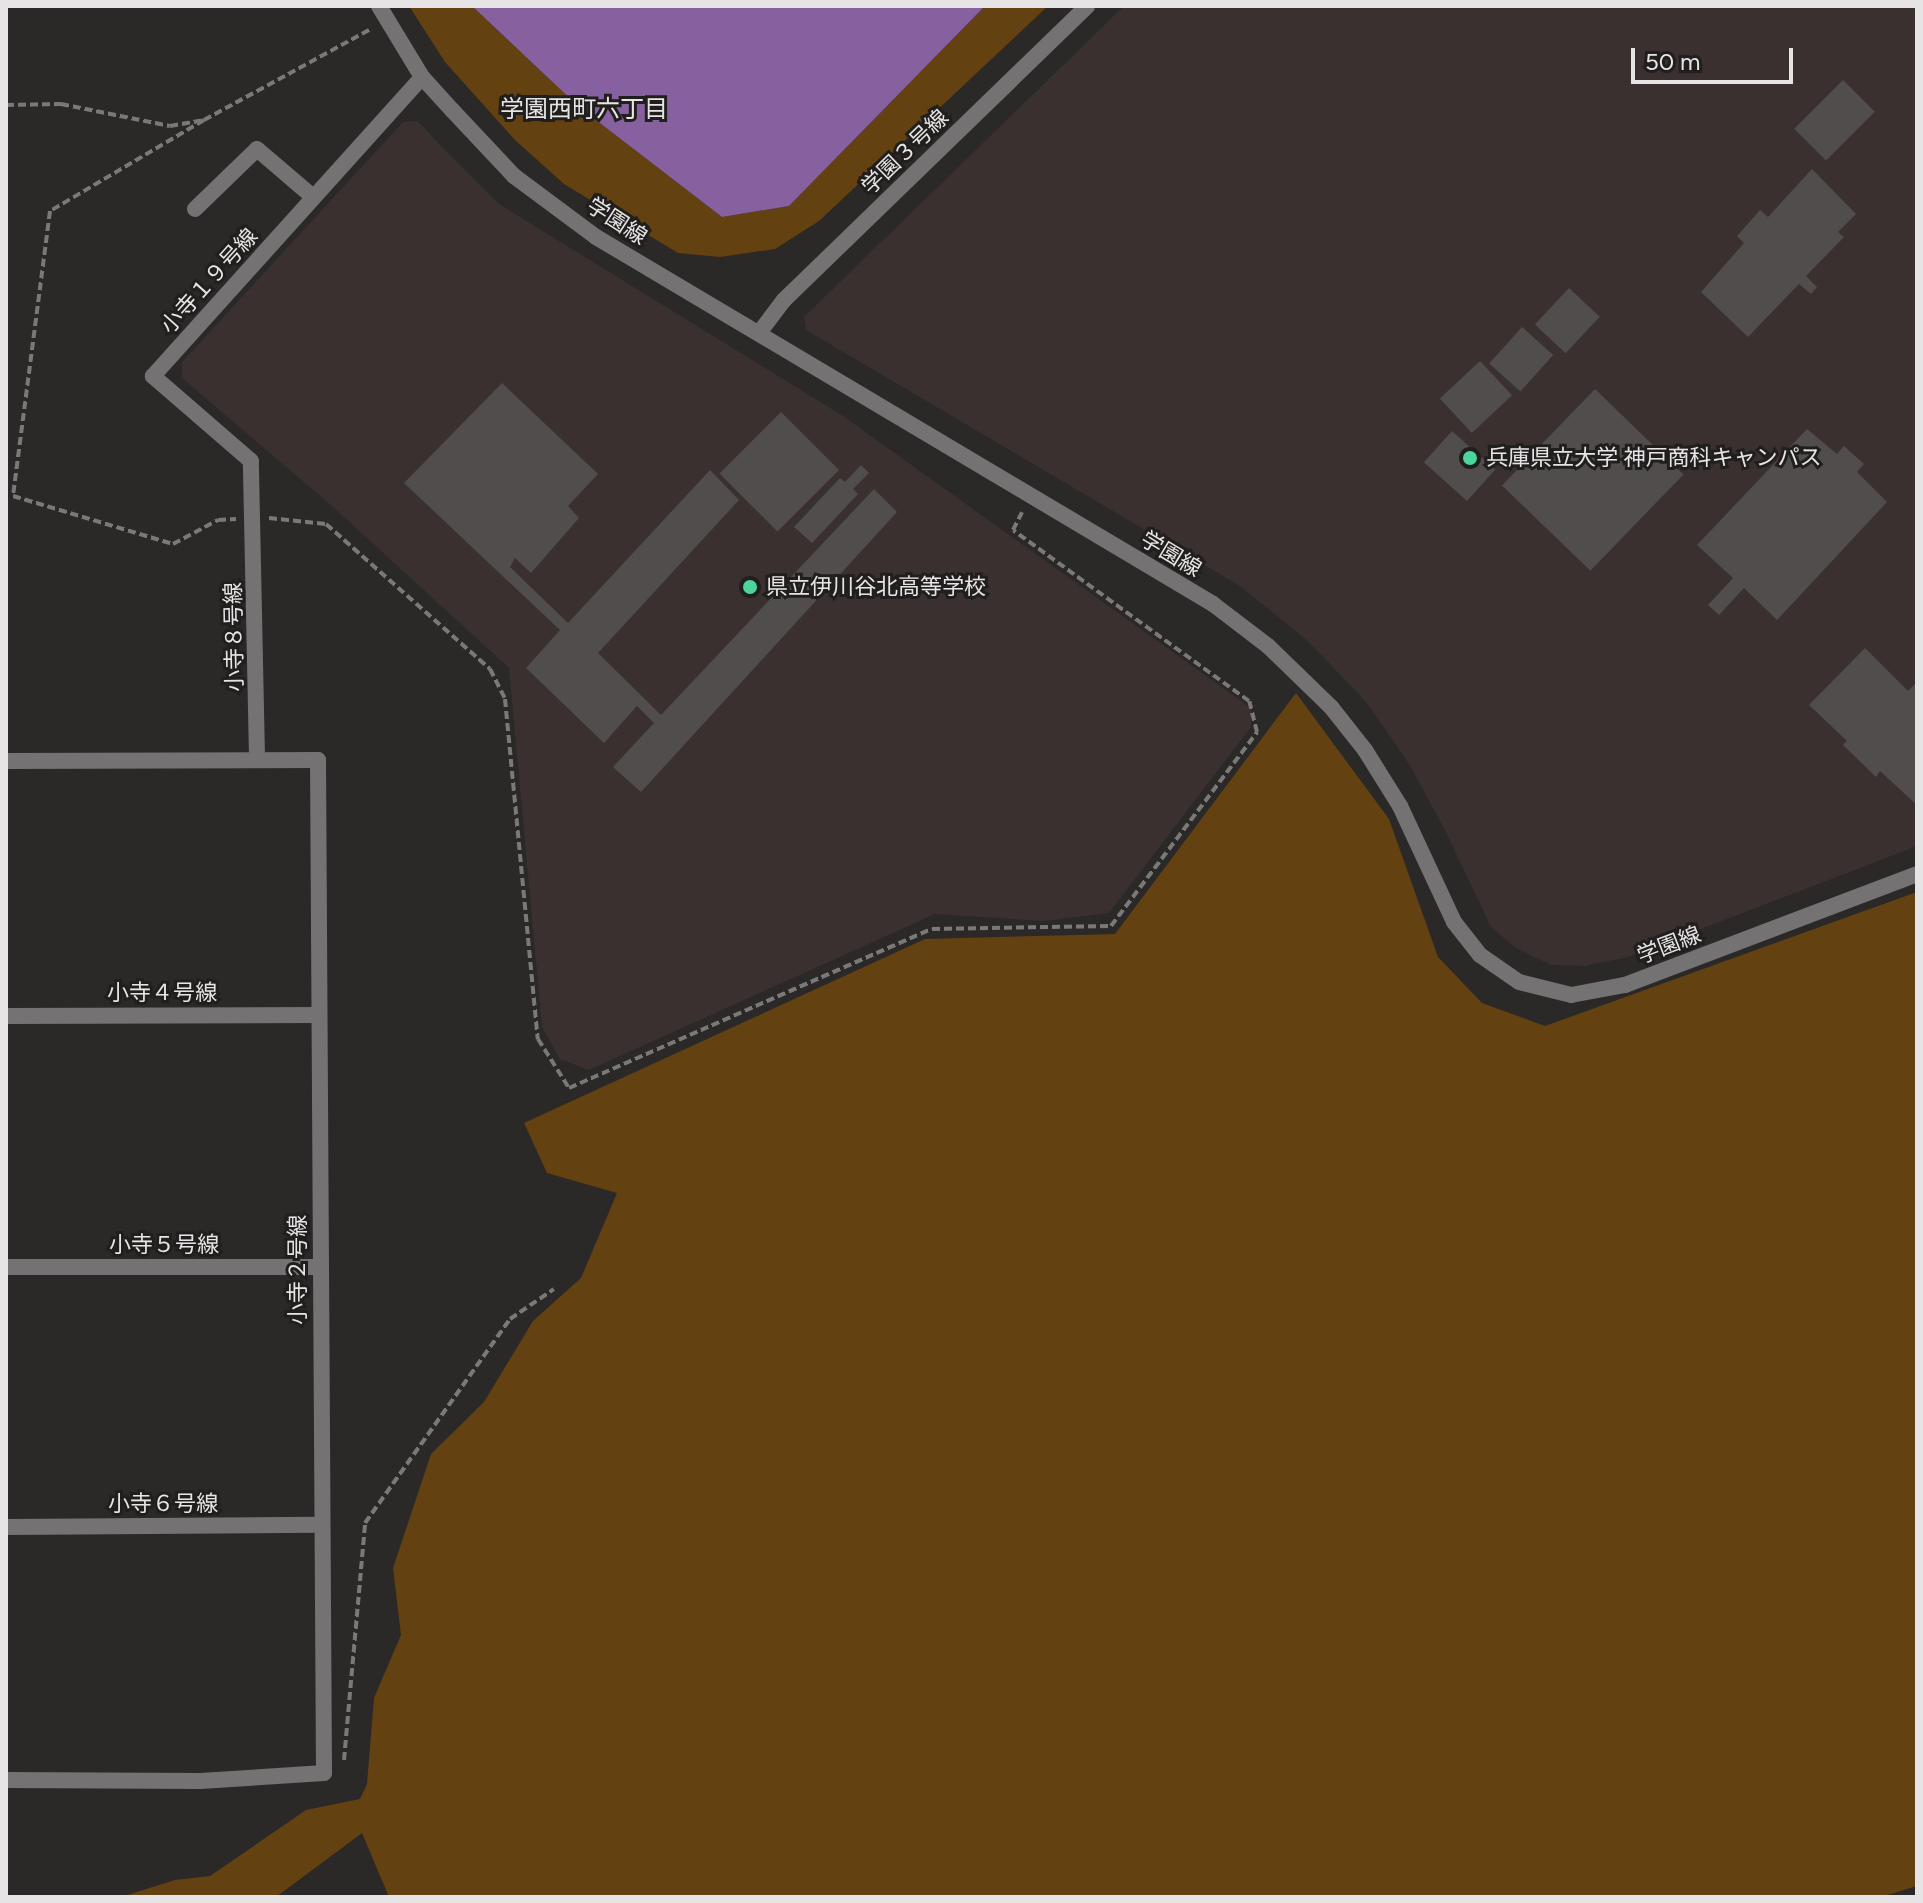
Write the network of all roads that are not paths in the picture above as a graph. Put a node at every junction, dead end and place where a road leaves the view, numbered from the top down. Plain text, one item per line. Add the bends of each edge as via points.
1 (1087, 6) edge
2 (383, 13) edge
3 (422, 77) junction
4 (313, 197) junction
5 (195, 209) dead end
6 (759, 333) junction
7 (255, 517) joint
8 (257, 757) junction
9 (6, 761) edge
10 (1917, 874) edge
11 (318, 1015) junction
12 (6, 1016) edge
13 (6, 1267) edge
14 (321, 1267) junction
15 (320, 1525) junction
16 (6, 1527) edge
17 (6, 1780) edge

1 - 6 street, 学園３号線 via 784,300
2 - 3 street, 学園線
3 - 4 street, 小寺１９号線
3 - 6 street, 学園線 via 514,176 596,237
4 - 5 street via 257,149
4 - 7 street, 小寺１９号線 via 153,376 251,461
6 - 10 street, 学園線 via 1213,604 1268,646 1331,707 1365,750 1400,806 1454,922 1480,955 1519,982 1571,995 1625,985
7 - 8 street, 小寺８号線
8 - 9 street, 小寺２号線
8 - 11 street, 小寺２号線 via 318,760
11 - 12 street, 小寺４号線
11 - 14 street, 小寺２号線
13 - 14 street, 小寺５号線
14 - 15 street, 小寺２号線
15 - 16 street, 小寺６号線
15 - 17 street, 小寺２号線 via 324,1773 200,1781

